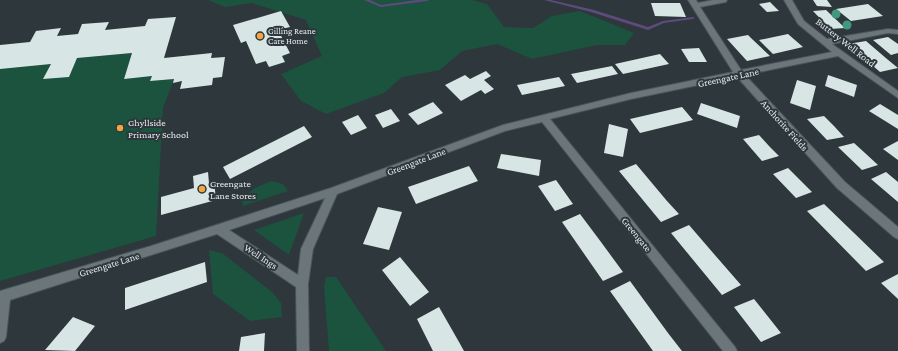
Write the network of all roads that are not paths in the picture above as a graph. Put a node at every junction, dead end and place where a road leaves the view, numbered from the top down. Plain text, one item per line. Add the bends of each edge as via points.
1 (723, 0) edge
2 (788, 0) edge
3 (694, 3) edge
4 (898, 32) edge
5 (826, 42) junction
6 (839, 53) junction
7 (739, 74) junction
8 (898, 95) edge
9 (544, 118) junction
10 (334, 191) junction
11 (219, 229) junction
12 (898, 234) edge
13 (302, 284) junction
14 (2, 297) edge
15 (0, 337) edge
16 (303, 351) edge
17 (731, 351) edge

1 - 3 street
2 - 5 street, Buttery Well Road via 801,22
3 - 7 street, Anchorite Fields
4 - 5 street via 888,31
5 - 6 street, Buttery Well Road
6 - 7 street, Greengate Lane
6 - 8 street, Buttery Well Road
7 - 9 street, Greengate Lane via 631,96
7 - 12 street, Anchorite Fields via 841,185
9 - 10 street, Greengate Lane via 502,128
9 - 17 street, Greengate
10 - 11 street, Greengate Lane
10 - 13 street via 307,249
11 - 13 street, Well Ings
11 - 14 street, Greengate Lane
13 - 16 street
14 - 15 street

